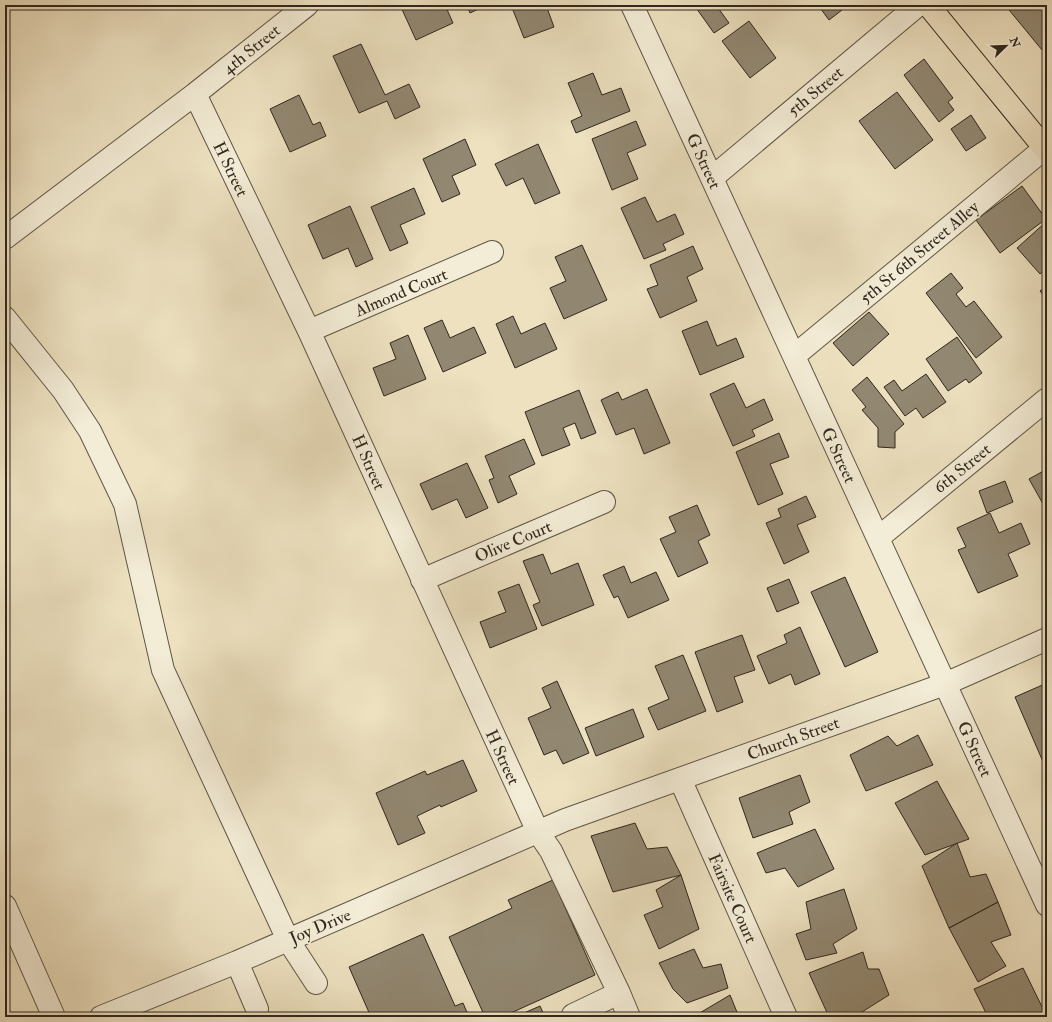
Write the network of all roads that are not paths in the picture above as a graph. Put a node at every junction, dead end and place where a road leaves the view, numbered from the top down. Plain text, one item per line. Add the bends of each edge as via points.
1 (306, 5) edge
2 (632, 5) edge
3 (918, 5) edge
4 (928, 5) edge
5 (195, 94) junction
6 (1046, 149) edge
7 (712, 178) junction
8 (5, 238) edge
9 (492, 252) dead end
10 (5, 318) edge
11 (309, 331) junction
12 (794, 356) junction
13 (1047, 399) edge
14 (604, 502) dead end
15 (878, 538) junction
16 (422, 580) junction
17 (1047, 639) edge
18 (945, 684) junction
19 (680, 778) junction
20 (538, 832) junction
21 (1047, 904) edge
22 (5, 906) edge
23 (288, 940) junction
24 (237, 962) junction
25 (316, 983) dead end
26 (619, 993) junction
27 (257, 1008) dead end
28 (54, 1017) edge
29 (101, 1017) edge
30 (574, 1017) edge
31 (629, 1017) edge
32 (786, 1017) edge

1 - 5 street, 4th Street
2 - 7 street, G Street
3 - 7 street, 5th Street
4 - 6 main road
5 - 8 street, 4th Street
5 - 11 street, H Street
6 - 12 street, 5th St 6th Street Alley
7 - 12 street, G Street
9 - 11 street, Almond Court
10 - 23 street via 63,390 90,431 125,504 162,670
11 - 16 street, H Street
12 - 15 street, G Street
13 - 15 street, 6th Street
14 - 16 street, Olive Court
15 - 18 street, G Street
16 - 20 street, H Street
17 - 18 street, Church Street
18 - 19 street, Church Street
18 - 21 street, G Street
19 - 20 street, Church Street
19 - 32 street, Fairsite Court
20 - 23 street, Joy Drive
20 - 26 street, H Street via 551,851
22 - 28 street
23 - 24 street, Joy Drive
23 - 25 street
24 - 27 street
24 - 29 street, Joy Drive
26 - 30 street via 573,1015
26 - 31 street, H Street

